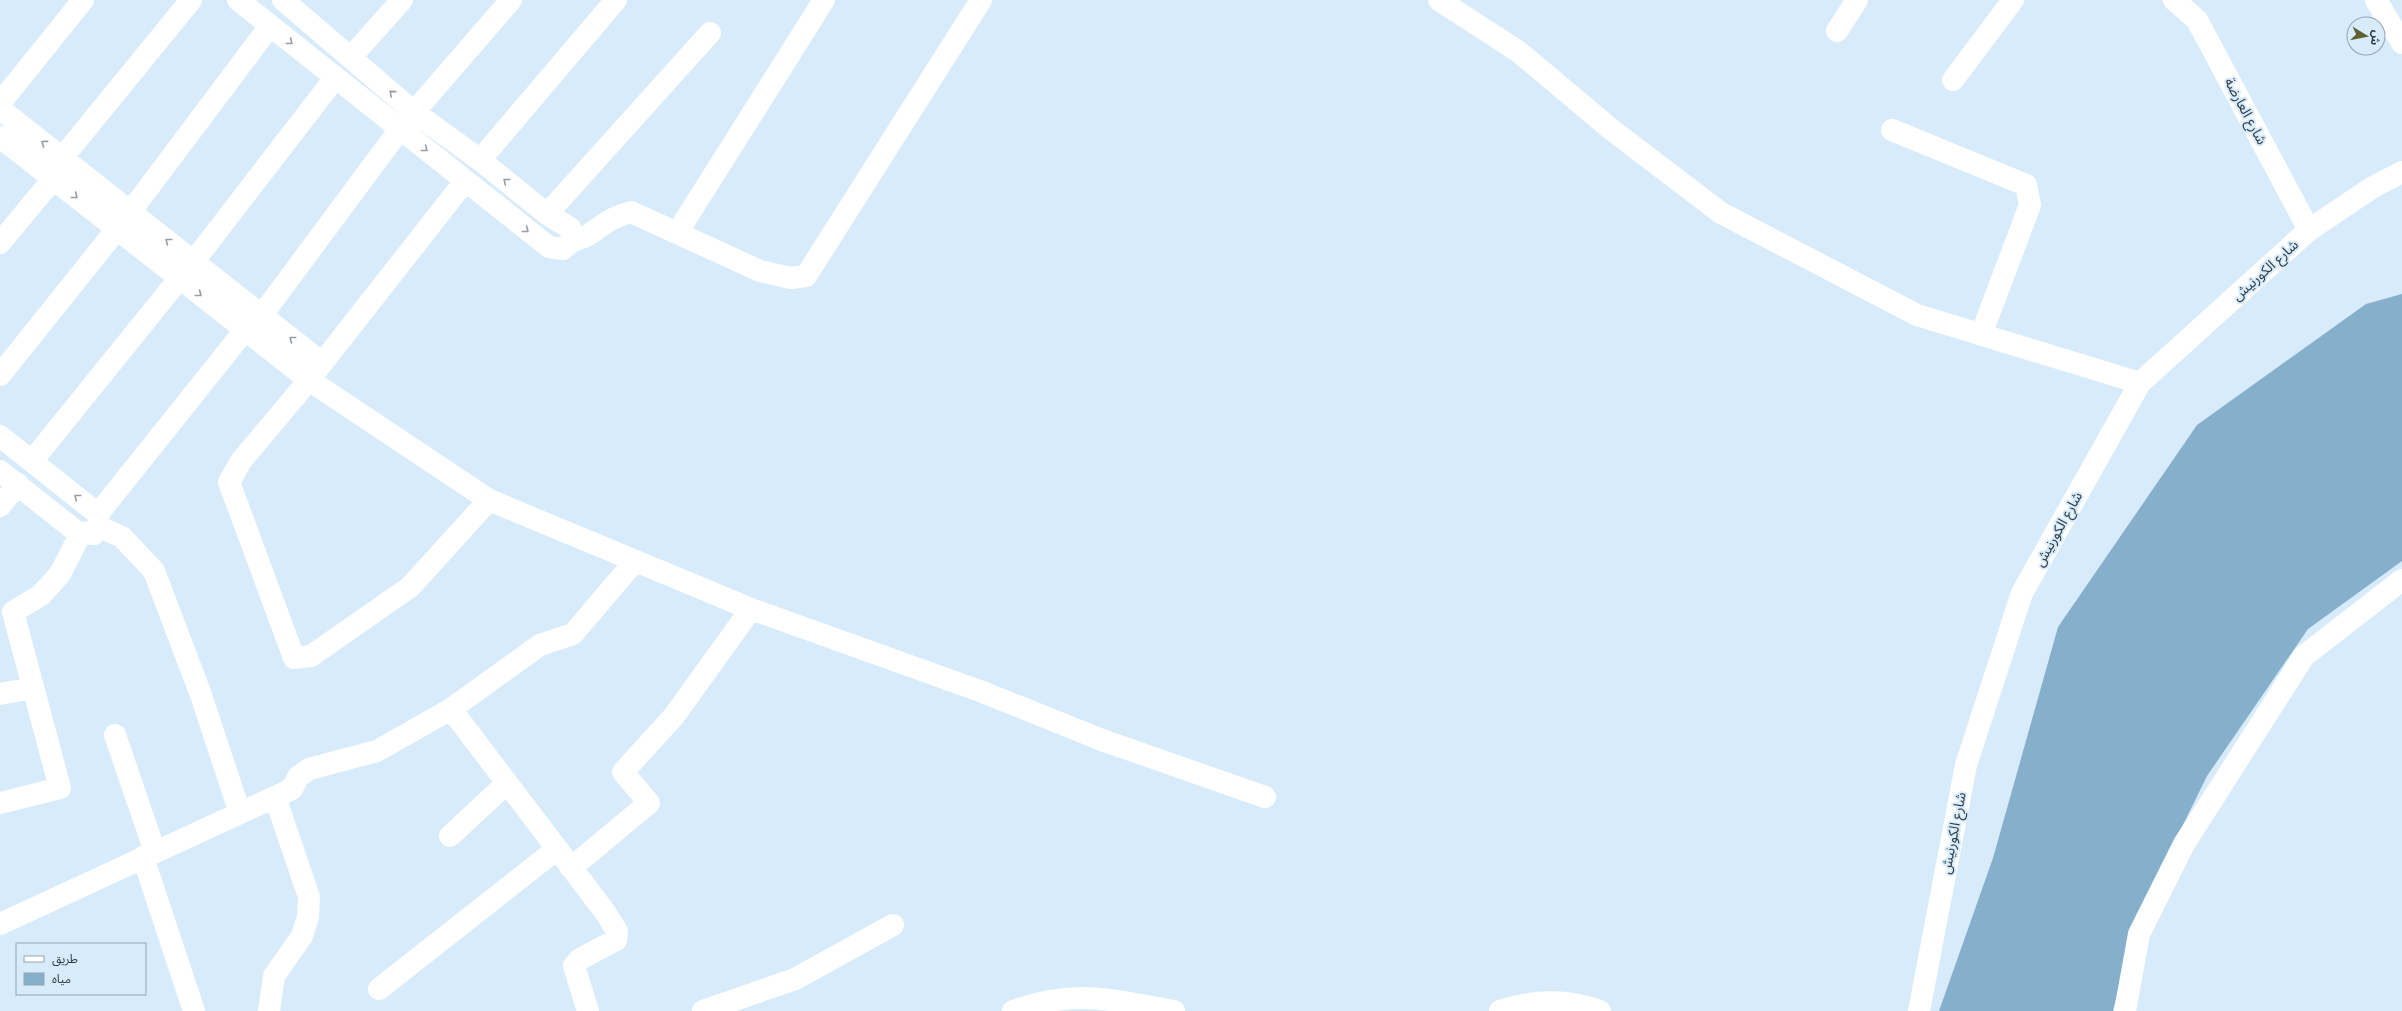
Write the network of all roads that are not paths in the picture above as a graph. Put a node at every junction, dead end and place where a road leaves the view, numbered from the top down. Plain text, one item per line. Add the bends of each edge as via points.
1 (83, 0) edge
2 (191, 0) edge
3 (238, 0) edge
4 (402, 0) edge
5 (511, 0) edge
6 (616, 0) edge
7 (824, 0) edge
8 (982, 0) edge
9 (1439, 0) edge
10 (1857, 0) edge
11 (2013, 0) edge
12 (2174, 0) edge
13 (2376, 0) edge
14 (289, 2) edge
15 (270, 26) junction
16 (1837, 31) dead end
17 (710, 33) dead end
18 (2402, 43) edge
19 (351, 57) junction
20 (335, 78) junction
21 (1953, 80) dead end
22 (0, 103) edge
23 (0, 110) edge
24 (414, 112) junction
25 (400, 129) junction
26 (1892, 130) dead end
27 (0, 138) edge
28 (63, 157) junction
29 (480, 160) junction
30 (2402, 172) edge
31 (53, 179) junction
32 (465, 181) junction
33 (131, 211) junction
34 (547, 214) junction
35 (117, 230) junction
36 (2309, 230) junction
37 (677, 233) junction
38 (573, 239) junction
39 (0, 243) edge
40 (194, 261) junction
41 (179, 279) junction
42 (262, 315) junction
43 (245, 330) junction
44 (1981, 335) junction
45 (322, 363) junction
46 (0, 375) edge
47 (309, 380) junction
48 (2140, 383) junction
49 (0, 436) edge
50 (32, 460) junction
51 (0, 471) edge
52 (18, 484) junction
53 (489, 500) junction
54 (0, 506) edge
55 (92, 525) junction
56 (635, 561) junction
57 (2402, 580) edge
58 (751, 609) junction
59 (34, 688) junction
60 (0, 694) edge
61 (450, 709) junction
62 (115, 735) dead end
63 (507, 783) junction
64 (275, 797) junction
65 (1265, 797) dead end
66 (0, 803) edge
67 (240, 813) junction
68 (450, 836) dead end
69 (557, 849) junction
70 (149, 854) junction
71 (571, 868) junction
72 (0, 924) edge
73 (893, 925) dead end
74 (379, 989) dead end
75 (1035, 1007) edge
76 (194, 1011) edge
77 (269, 1011) edge
78 (588, 1011) edge
79 (703, 1011) edge
80 (1013, 1011) edge
81 (1174, 1011) edge
82 (1502, 1011) edge
83 (1600, 1011) edge
84 (1919, 1011) edge
85 (2125, 1011) edge

1 - 22 street
2 - 28 street
3 - 15 street
4 - 19 street
5 - 24 street
6 - 29 street
7 - 37 street
8 - 37 street via 806,276 791,278 760,271
9 - 44 street via 1519,52 1612,130 1721,213 1917,314
10 - 16 street
11 - 21 street
12 - 36 street, شارع العارضة via 2197,20
13 - 18 street
14 - 19 street
15 -> 20 street
15 - 33 street
17 - 34 street
24 -> 19 street
20 - 25 street
20 - 40 street
28 -> 23 street
24 - 29 street
25 -> 32 street
25 - 42 street
26 - 44 street via 2026,185 2030,205
27 - 31 street
28 - 33 street
34 -> 29 street
30 - 36 street, شارع الكورنيش via 2373,187
31 -> 35 street
31 - 39 street
32 -> 38 street via 549,247 563,249
32 - 45 street
40 -> 33 street
34 - 38 street via 570,228
35 - 41 street
35 - 46 street
36 - 48 street, شارع الكورنيش
37 - 38 street via 632,212 613,217 588,235
40 - 42 street
41 -> 43 street
41 - 50 street
45 -> 42 street
43 - 47 street
43 - 55 street
44 - 48 street
45 - 47 street
47 - 53 street
47 - 53 street via 241,461 229,482 294,658 311,656 410,587
48 - 84 street, شارع الكورنيش via 2022,593 1966,765
49 - 50 street
55 -> 50 street
51 - 52 street
52 - 54 street
52 - 55 street
53 - 56 street
55 - 59 street via 60,574 41,595 13,612
55 - 67 street via 122,537 154,571 201,695
56 - 58 street
56 - 61 street via 573,634 540,645
57 - 85 street via 2304,656 2180,851 2139,934
58 - 65 street via 980,691 1102,740
58 - 71 street via 674,716 622,772 649,803
59 - 60 street
59 - 66 street via 60,788
61 - 63 street
61 - 64 street via 377,751 309,769 298,777 292,789
62 - 70 street
63 - 68 street
63 - 69 street
64 - 67 street
64 - 77 street via 309,896 308,917 302,936 274,976
67 - 70 street
69 - 71 street
69 - 74 street
70 - 72 street
70 - 76 street
71 - 78 street via 617,931 616,940 580,959 574,966
73 - 79 street via 795,979
75 - 80 street
75 - 81 street via 1063,998 1099,997
82 - 83 street via 1530,1003 1559,1002 1587,1006

